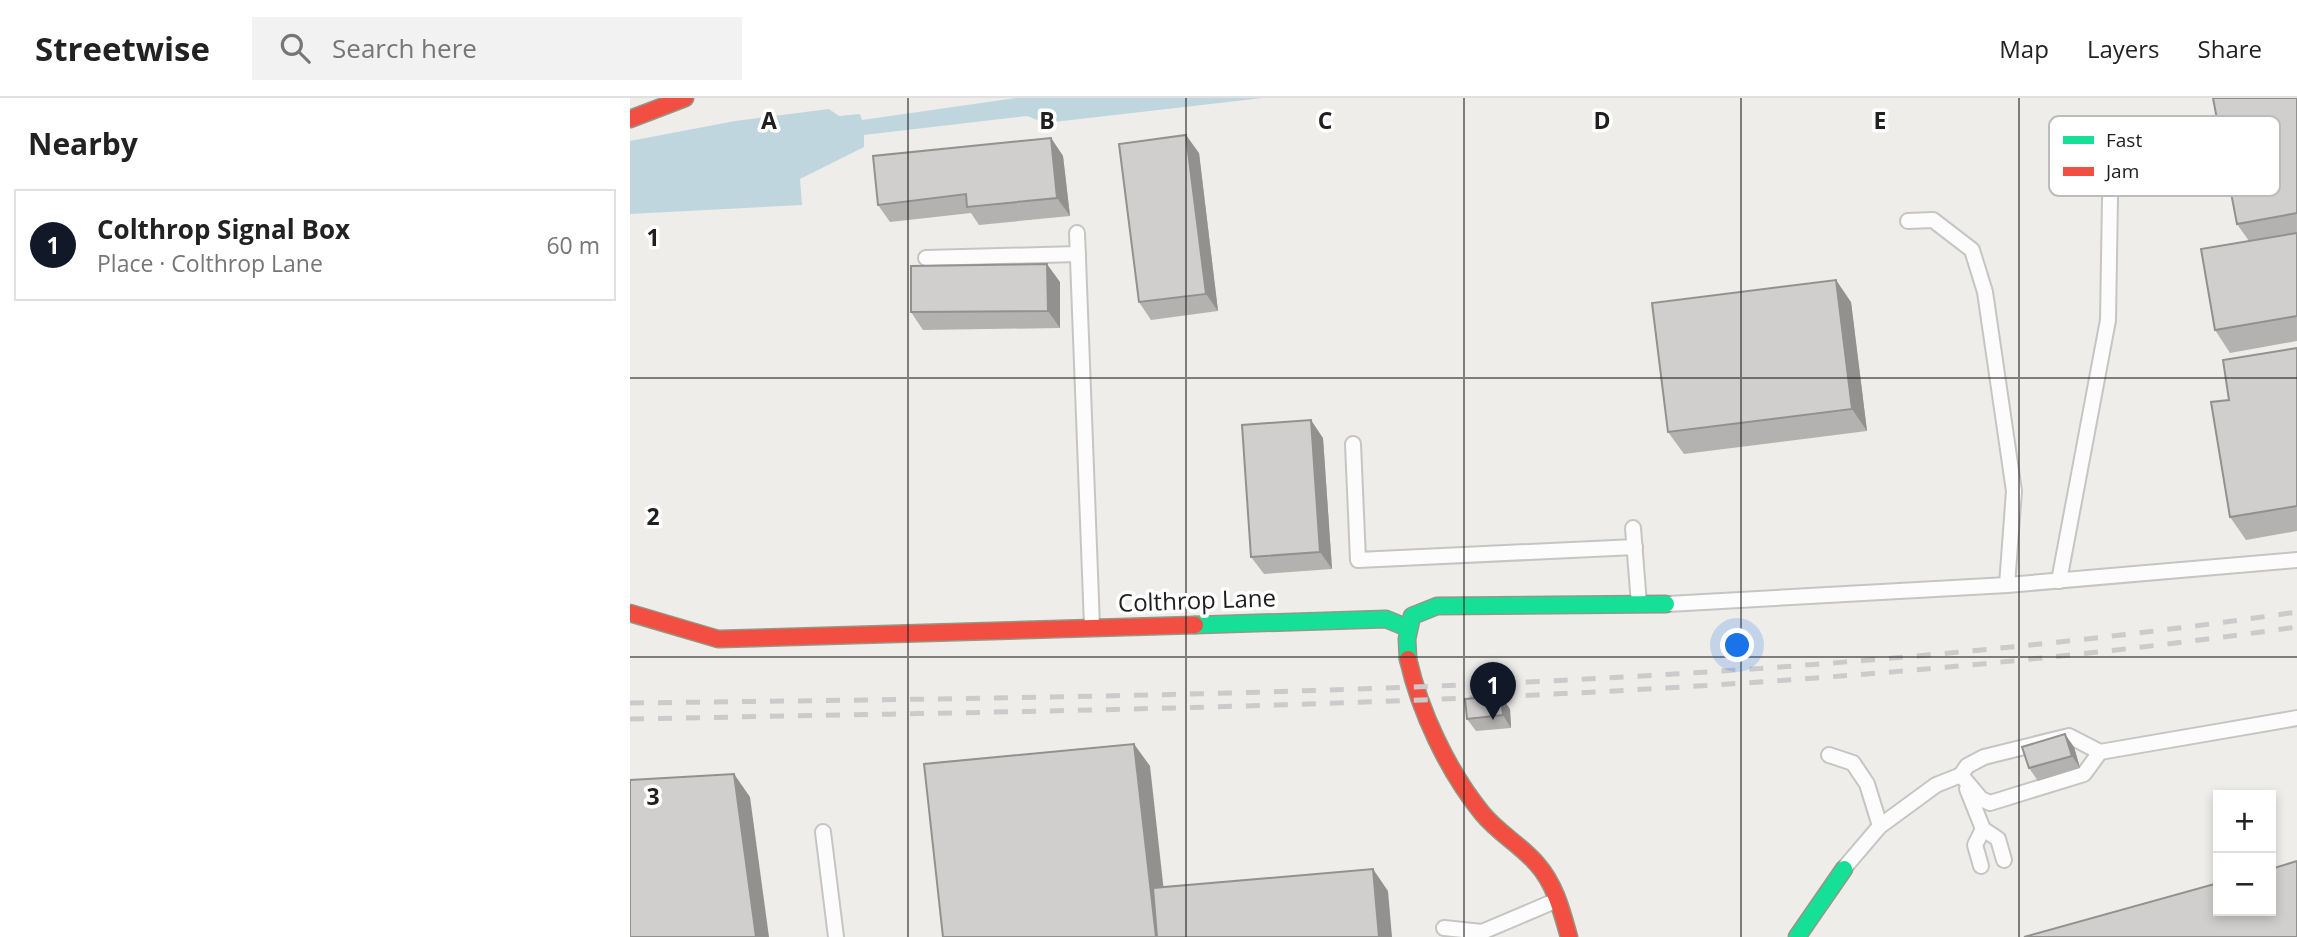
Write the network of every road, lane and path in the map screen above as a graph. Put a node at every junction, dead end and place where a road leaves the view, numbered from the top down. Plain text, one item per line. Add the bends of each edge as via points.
1 (685, 98) edge
2 (630, 119) edge
3 (2110, 196) edge
4 (1908, 220) dead end
5 (1077, 233) dead end
6 (1078, 254) junction
7 (926, 258) dead end
8 (1353, 444) dead end
9 (1633, 528) dead end
10 (1635, 547) junction
11 (2297, 560) edge
12 (2059, 581) junction
13 (2007, 585) junction
14 (1666, 604) joint
15 (1639, 606) junction
16 (630, 613) edge
17 (1092, 627) junction
18 (1408, 628) junction
19 (2297, 718) edge
20 (2100, 752) junction
21 (1829, 755) dead end
22 (1961, 775) junction
23 (1880, 826) junction
24 (1983, 829) junction
25 (823, 832) dead end
26 (2004, 860) dead end
27 (1981, 866) dead end
28 (1844, 869) joint
29 (1559, 899) junction
30 (1444, 929) dead end
31 (836, 937) edge
32 (1569, 937) edge
33 (1797, 937) edge

1 - 2 street
3 - 12 lane via 2108,320
4 - 13 lane via 1933,220 1972,250 1985,292 2014,491
5 - 6 lane
6 - 7 lane
6 - 17 lane
8 - 10 lane via 1357,560
9 - 10 lane
10 - 15 lane
11 - 12 lane
12 - 13 lane
13 - 14 lane
14 - 15 street
15 - 18 street via 1437,606 1412,616
16 - 17 street, Colthrop Lane via 718,639
17 - 18 street, Colthrop Lane via 1386,619
18 - 29 street via 1411,670 1465,790 1496,828 1536,864
19 - 20 lane
20 - 22 lane via 2069,736 1984,757
20 - 22 lane via 2084,774 1990,803
21 - 23 lane via 1853,763 1867,784
22 - 23 lane via 1936,785
22 - 24 lane
23 - 28 lane
24 - 26 lane via 1998,839
24 - 27 lane via 1975,845
25 - 31 lane
28 - 33 street
29 - 30 lane via 1482,932
29 - 32 street

